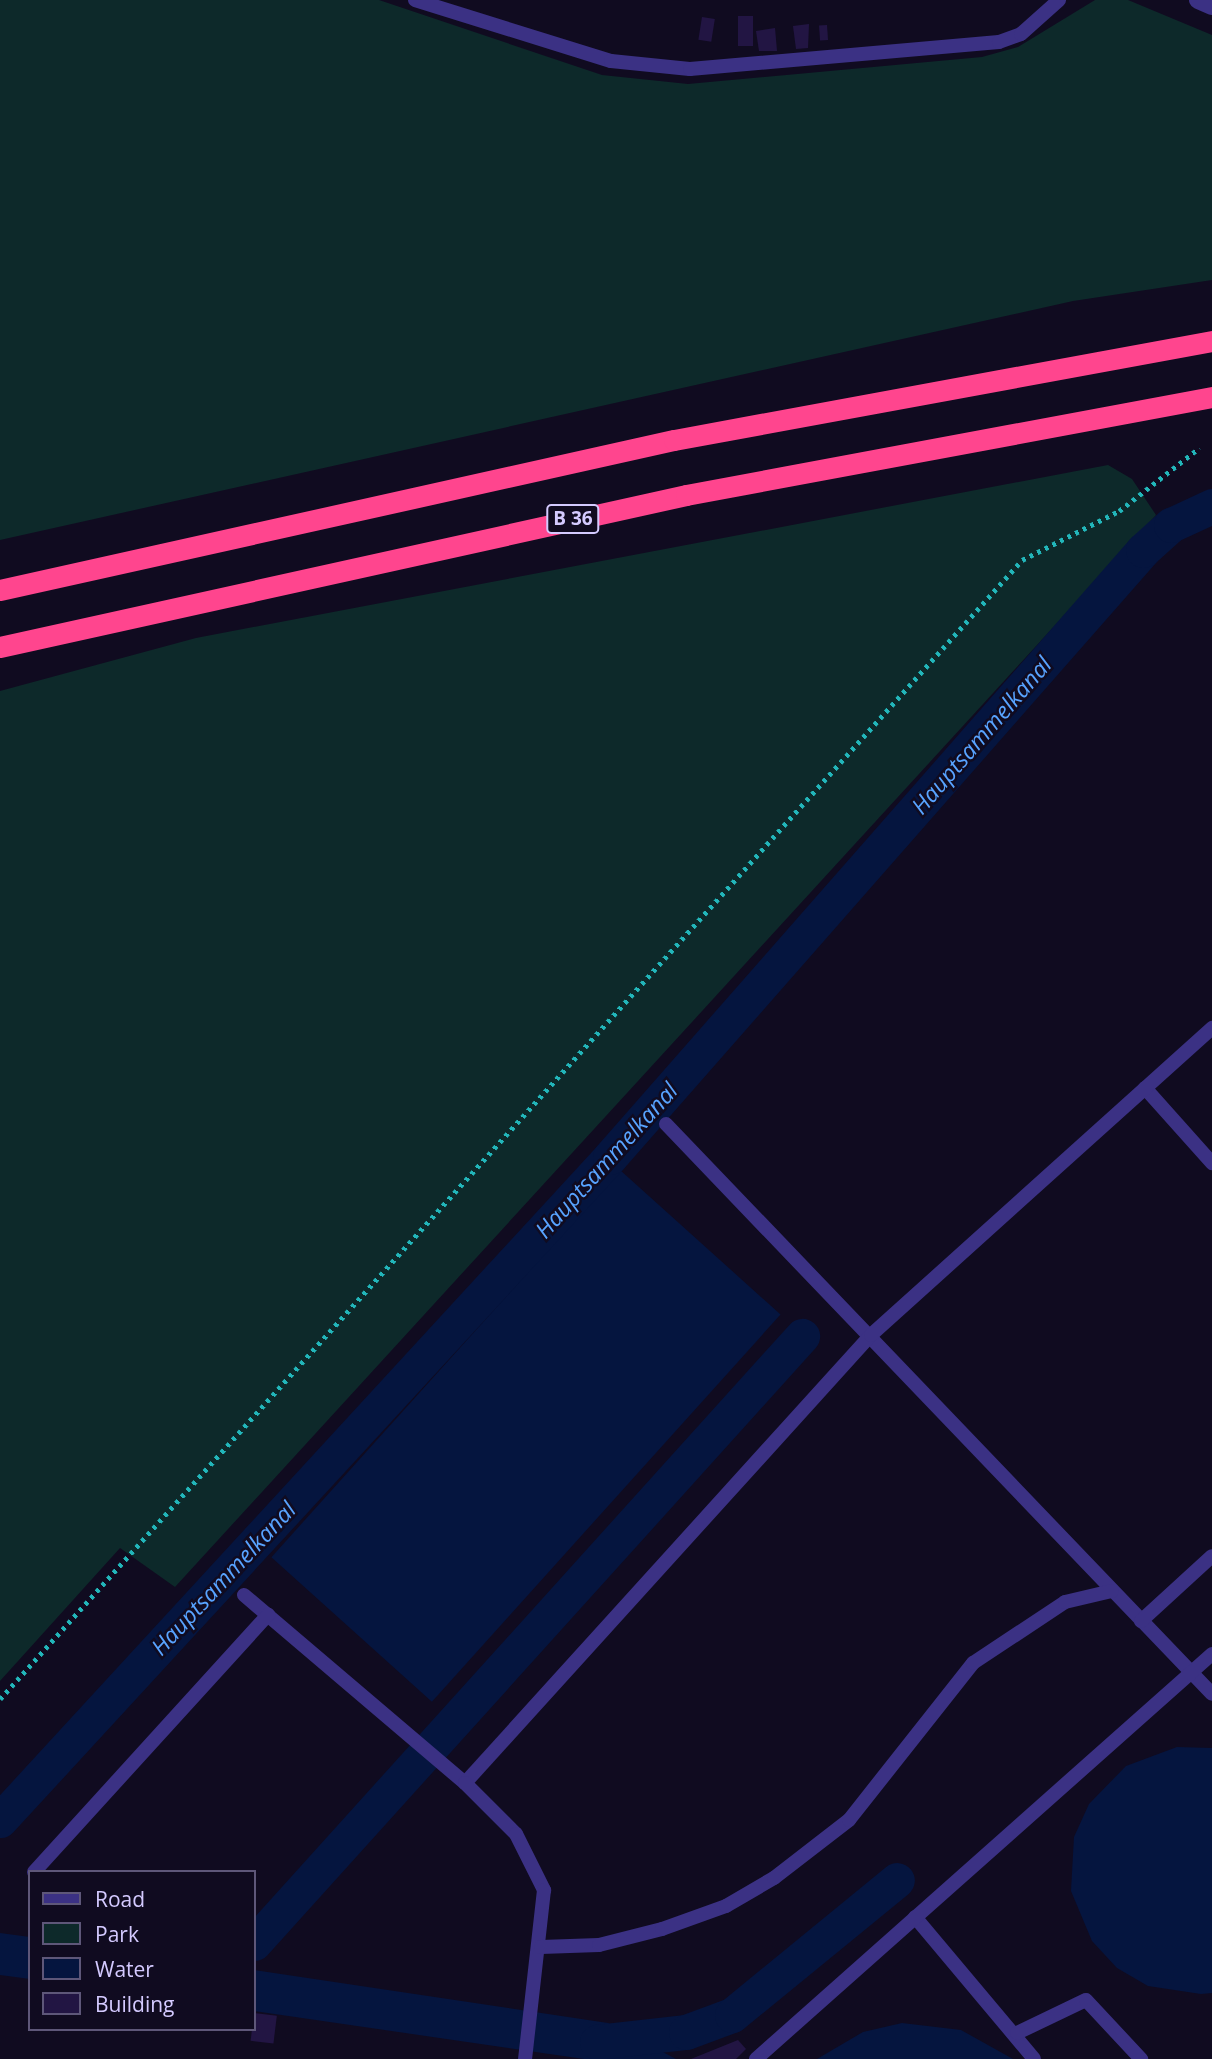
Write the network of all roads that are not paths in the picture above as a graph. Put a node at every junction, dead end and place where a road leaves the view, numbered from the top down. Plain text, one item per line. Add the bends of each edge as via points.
1 (415, 0) edge
2 (1059, 0) edge
3 (1198, 0) edge
4 (1212, 6) edge
5 (1212, 341) edge
6 (1212, 397) edge
7 (0, 590) edge
8 (0, 648) edge
9 (1212, 1028) edge
10 (1145, 1088) junction
11 (666, 1124) dead end
12 (1212, 1163) edge
13 (871, 1335) junction
14 (1212, 1556) edge
15 (1112, 1591) junction
16 (244, 1595) dead end
17 (268, 1615) junction
18 (1141, 1621) junction
19 (1212, 1654) edge
20 (1190, 1674) junction
21 (1212, 1694) edge
22 (465, 1783) junction
23 (36, 1870) edge
24 (915, 1917) junction
25 (541, 1947) junction
26 (1017, 2033) junction
27 (525, 2059) edge
28 (757, 2059) edge
29 (1034, 2059) edge
30 (1141, 2059) edge

1 - 2 lane via 611,61 690,69 999,42 1021,34
3 - 4 street
5 - 7 highway via 674,440
6 - 8 highway, B 36 via 686,495
9 - 10 lane
10 - 12 lane
10 - 13 lane
11 - 13 lane
13 - 15 lane
13 - 22 lane
14 - 18 lane
15 - 18 lane
15 - 25 lane via 1066,1602 973,1663 849,1820 774,1878 726,1906 662,1929 599,1945
16 - 17 lane
17 - 22 lane
17 - 23 lane
18 - 20 lane
19 - 20 lane
20 - 21 lane
20 - 24 lane
22 - 25 lane via 516,1834 544,1890
24 - 26 lane
24 - 28 lane
25 - 27 lane
26 - 29 lane
26 - 30 lane via 1086,2000

